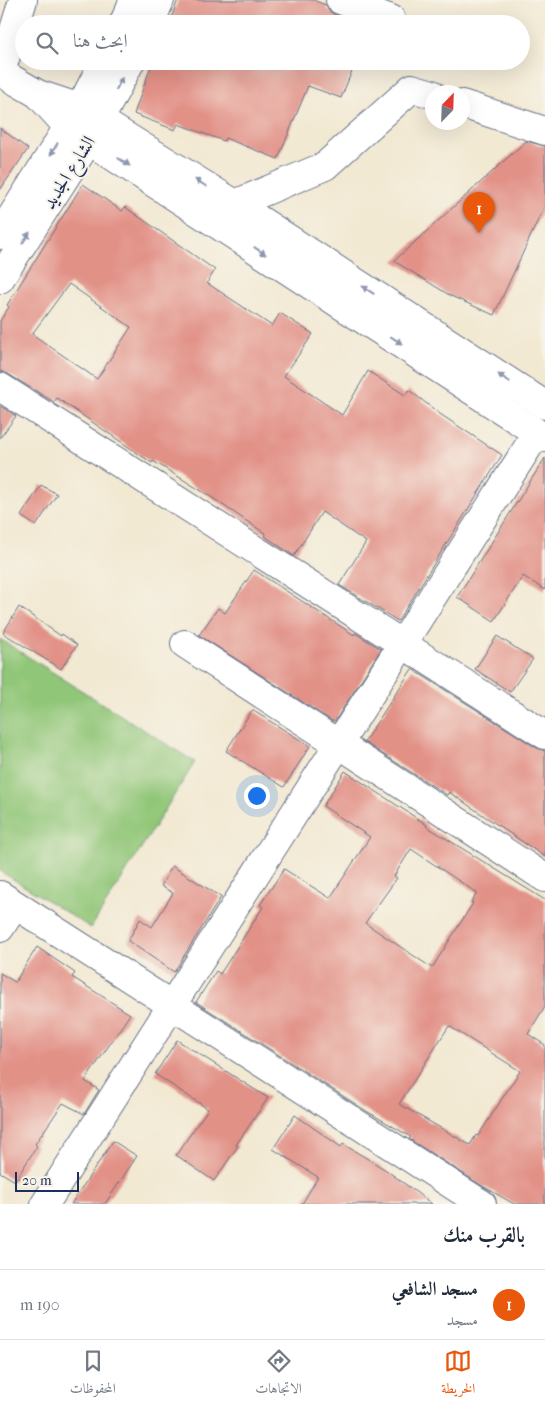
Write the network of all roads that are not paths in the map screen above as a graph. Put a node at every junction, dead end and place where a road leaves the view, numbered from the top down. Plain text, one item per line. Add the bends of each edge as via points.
1 (23, 0) edge
2 (134, 0) edge
3 (160, 0) edge
4 (340, 0) edge
5 (18, 15) edge
6 (127, 15) edge
7 (154, 15) edge
8 (382, 15) edge
9 (15, 25) edge
10 (101, 70) edge
11 (124, 70) edge
12 (0, 72) edge
13 (425, 92) edge
14 (470, 107) edge
15 (85, 124) junction
16 (545, 131) edge
17 (235, 204) junction
18 (1, 232) edge
19 (0, 279) edge
20 (0, 387) edge
21 (545, 405) edge
22 (541, 435) edge
23 (185, 644) dead end
24 (403, 644) junction
25 (545, 735) edge
26 (339, 744) junction
27 (545, 878) edge
28 (7, 900) edge
29 (0, 928) edge
30 (172, 1006) junction
31 (45, 1204) edge
32 (482, 1204) edge

1 - 5 street
2 - 6 street
3 - 7 street
4 - 8 street
9 - 12 street
10 - 15 street, الشارع الجديد
15 -> 11 street, الشارع الجديد
12 - 15 street
13 - 17 street via 412,88 325,166
14 - 16 street
17 -> 15 street
15 -> 18 street, الشارع الجديد
19 -> 15 street, الشارع الجديد
15 -> 22 street
21 -> 17 street
20 - 24 street
22 - 24 street
23 - 26 street
24 - 25 street
24 - 26 street
26 - 27 street
26 - 30 street
28 - 29 street
28 - 30 street
30 - 31 street
30 - 32 street

